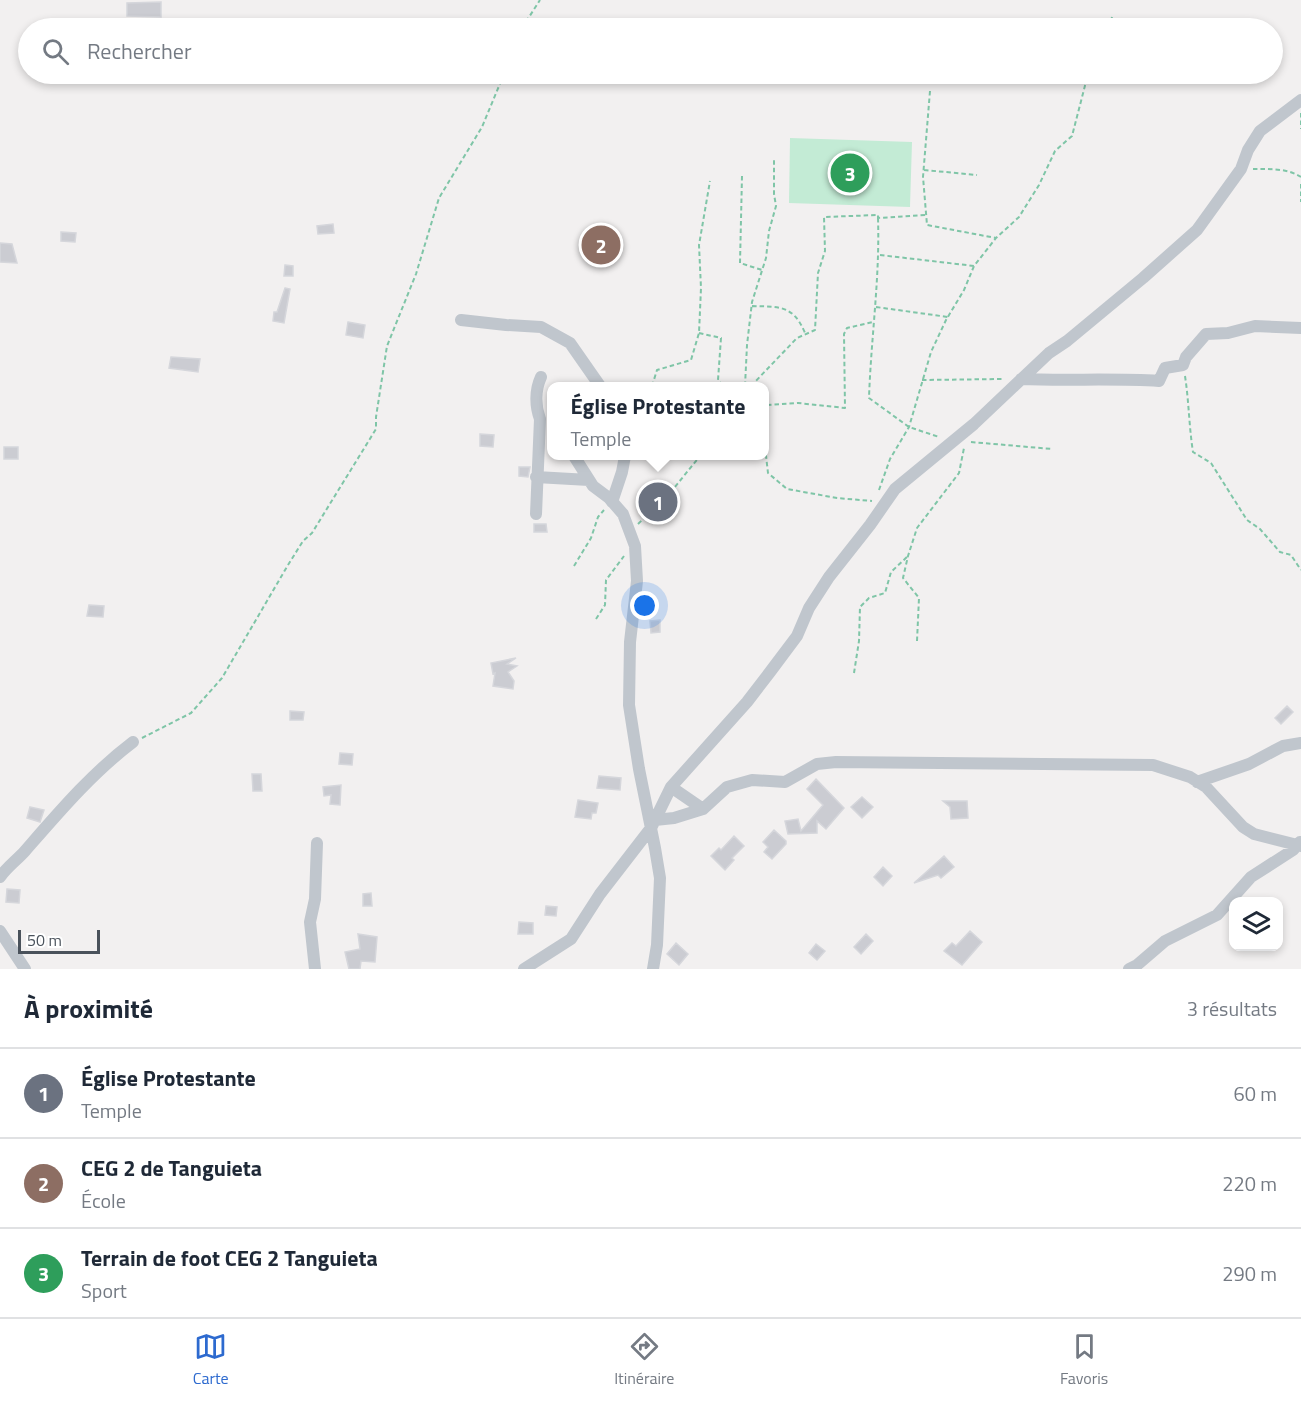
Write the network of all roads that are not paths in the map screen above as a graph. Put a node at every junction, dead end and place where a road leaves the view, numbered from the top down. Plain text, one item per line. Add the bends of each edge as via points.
1 (1301, 100) edge
2 (461, 320) dead end
3 (1301, 328) edge
4 (592, 375) junction
5 (541, 377) dead end
6 (1021, 379) junction
7 (588, 382) edge
8 (597, 382) edge
9 (540, 419) junction
10 (547, 424) edge
11 (576, 460) edge
12 (624, 460) edge
13 (536, 477) junction
14 (589, 480) junction
15 (612, 501) junction
16 (536, 514) dead end
17 (133, 742) road end
18 (1301, 743) edge
19 (1197, 782) junction
20 (671, 787) junction
21 (704, 809) junction
22 (653, 824) junction
23 (317, 843) dead end
24 (1300, 844) edge
25 (0, 878) edge
26 (0, 931) edge
27 (543, 964) edge
28 (1136, 968) edge
29 (25, 969) edge
30 (315, 969) edge
31 (524, 969) edge
32 (653, 969) edge

1 - 6 street via 1260,130 1241,169 1197,230
2 - 4 street via 541,327 570,343
3 - 6 street via 1255,326 1206,334 1184,364 1165,368 1159,381
4 - 7 street
4 - 8 street
5 - 9 street via 537,386
6 - 20 street via 894,489 829,577 809,608 798,636 747,702
9 - 10 street
9 - 13 street
11 - 14 street
12 - 15 street
13 - 14 street
13 - 16 street
14 - 15 street
15 - 22 street via 623,514 635,546 637,581 630,642 629,705
17 - 25 street via 109,760
18 - 19 street via 1283,746 1249,764
19 - 21 street via 1153,765 836,762 817,764 786,782 752,780 727,787
19 - 24 street via 1254,834
20 - 21 street
20 - 22 street
21 - 22 street
22 - 27 street via 571,939
22 - 32 street via 660,879
23 - 30 street via 310,922
24 - 28 street via 1251,877 1217,915 1165,941
26 - 29 street
27 - 31 street

